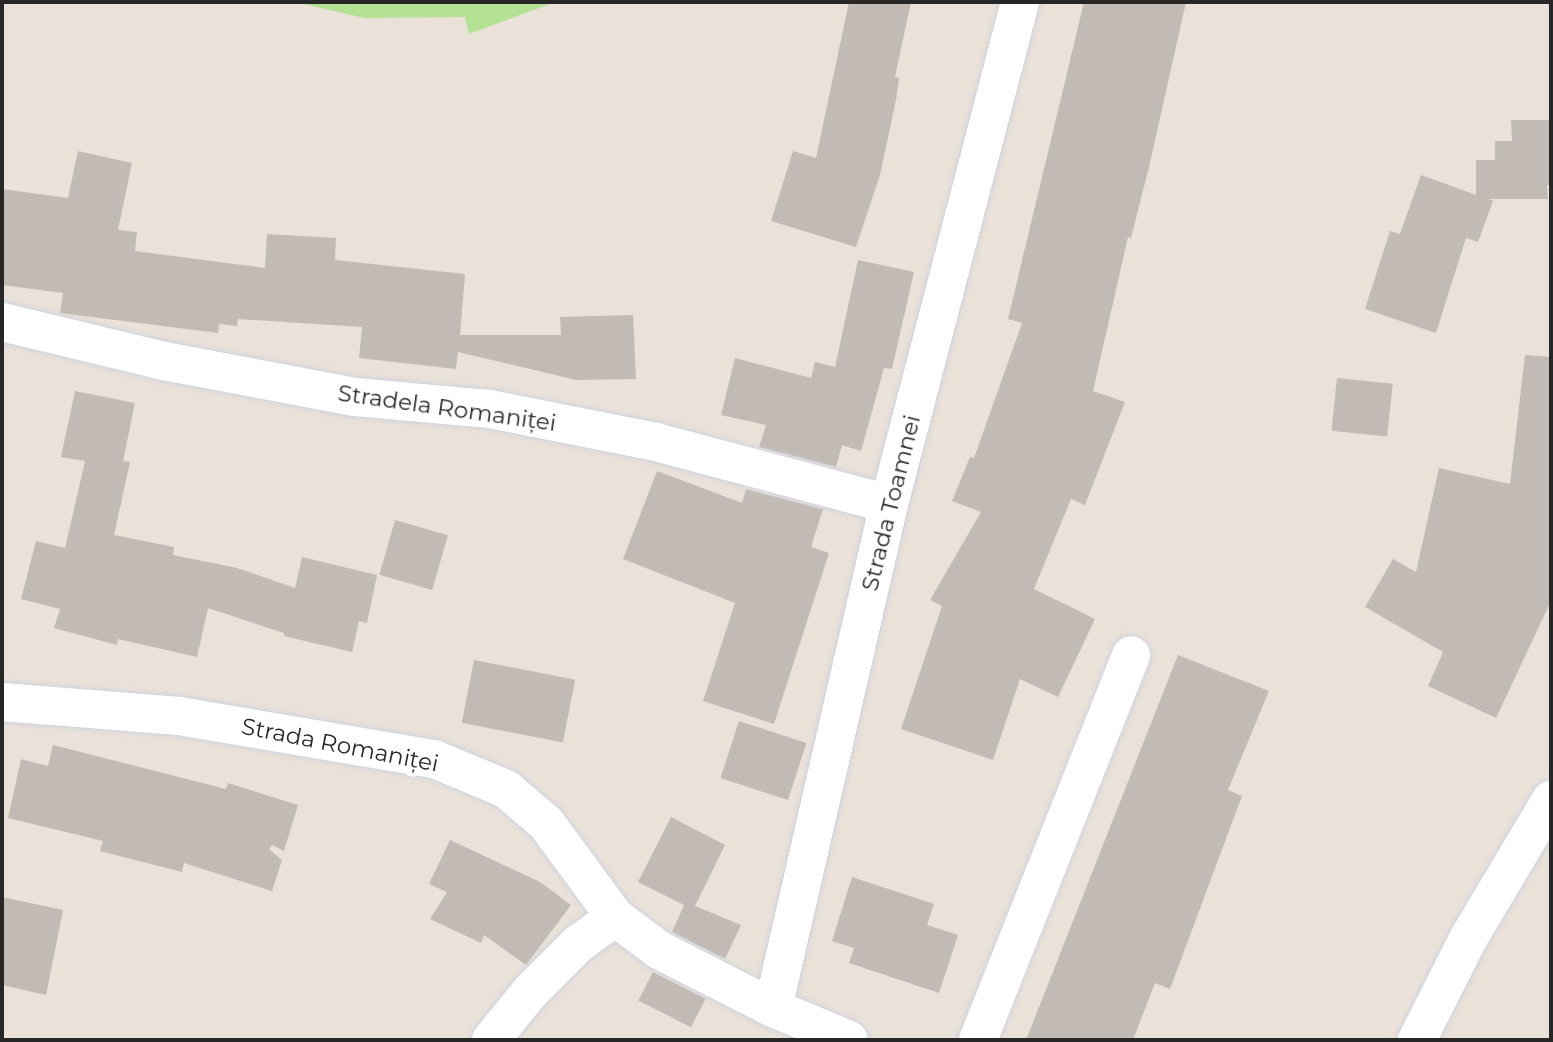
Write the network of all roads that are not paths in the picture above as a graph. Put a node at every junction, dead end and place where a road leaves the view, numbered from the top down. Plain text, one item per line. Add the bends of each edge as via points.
1 (1020, 2) edge
2 (2, 322) edge
3 (889, 504) junction
4 (1131, 655) dead end
5 (2, 702) edge
6 (1551, 800) edge
7 (615, 917) junction
8 (773, 1008) junction
9 (491, 1040) edge
10 (849, 1040) edge
11 (978, 1040) edge
12 (1417, 1040) edge

1 - 3 street, Strada Toamnei
2 - 3 street, Stradela Romaniței via 164,361 327,392 490,409 656,442
3 - 8 street, Strada Toamnei
4 - 11 street
5 - 7 street, Strada Romaniței via 179,716 434,760 506,789 547,823
6 - 12 street via 1468,939
7 - 8 street, Strada Romaniței via 659,950
7 - 9 street via 578,944
8 - 10 street, Strada Romaniței

